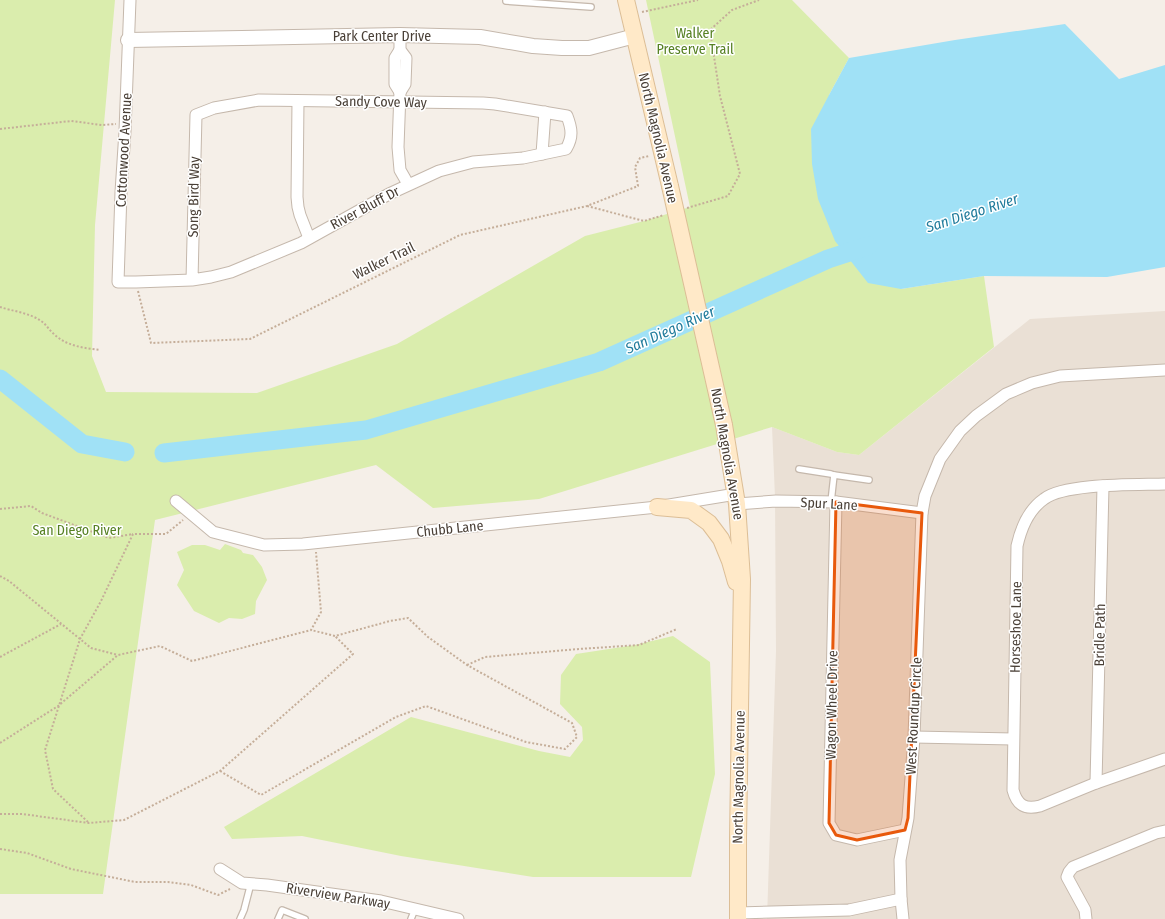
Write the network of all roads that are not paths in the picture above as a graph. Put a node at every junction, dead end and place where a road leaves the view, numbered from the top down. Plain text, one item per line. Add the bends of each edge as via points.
1 (130, 0) edge
2 (506, 0) edge
3 (591, 7) dead end
4 (627, 8) edge
5 (400, 35) junction
6 (635, 36) junction
7 (128, 40) junction
8 (399, 97) junction
9 (298, 101) junction
10 (545, 112) junction
11 (196, 115) joint
12 (567, 116) joint
13 (542, 154) junction
14 (408, 184) junction
15 (309, 238) junction
16 (192, 280) junction
17 (136, 282) joint
18 (1165, 370) edge
19 (799, 469) dead end
20 (834, 475) junction
21 (869, 480) dead end
22 (1165, 484) edge
23 (1103, 486) junction
24 (736, 499) junction
25 (176, 501) dead end
26 (834, 502) junction
27 (657, 507) junction
28 (922, 513) junction
29 (742, 603) junction
30 (914, 737) junction
31 (1014, 739) junction
32 (1165, 760) edge
33 (1096, 783) junction
34 (905, 830) junction
35 (1165, 832) edge
36 (220, 869) dead end
37 (246, 883) junction
38 (901, 899) junction
39 (413, 914) edge
40 (738, 916) edge
41 (240, 919) edge
42 (278, 919) edge
43 (305, 919) edge
44 (458, 919) edge
45 (902, 919) edge
46 (1086, 919) edge

1 - 7 street, Cottonwood Avenue
2 - 3 lane
4 - 6 main road, North Magnolia Avenue
5 - 6 street, Park Center Drive via 480,37 562,48 588,48
5 - 7 street, Park Center Drive
5 - 8 street via 400,50 395,58 395,84
6 - 24 main road, North Magnolia Avenue, bridge via 724,425
7 - 17 street, Cottonwood Avenue via 118,282
8 - 9 street, Sandy Cove Way
8 - 10 street, Sandy Cove Way via 495,104
8 - 14 street via 400,170
9 - 11 street, Sandy Cove Way via 258,100 214,108
9 - 15 street via 298,207
10 - 12 street, Sandy Cove Way
10 - 13 street
11 - 16 street, Song Bird Way
12 - 13 street, River Bluff Dr via 570,143 566,149
13 - 14 street, River Bluff Dr via 473,162 439,171
14 - 15 street, River Bluff Dr
15 - 16 street, River Bluff Dr via 231,272
16 - 17 street, River Bluff Dr
18 - 28 street, West Roundup Circle via 1060,376 1032,383 1006,394 960,431 940,459 925,496
19 - 20 lane
20 - 21 lane
20 - 26 lane
22 - 23 street, Horseshoe Lane
23 - 31 street, Horseshoe Lane via 1062,491 1044,499 1029,513 1021,531 1017,546
23 - 33 street, Bridle Path
24 - 26 street, Spur Lane
24 - 27 street, Chubb Lane
24 - 29 main road, North Magnolia Avenue
25 - 27 street, Chubb Lane via 213,532 264,545 315,543
26 - 28 street, Spur Lane
26 - 34 street, Wagon Wheel Drive via 829,823 836,835 857,840
27 - 29 main road via 691,510 709,523 721,538
28 - 30 street, West Roundup Circle
29 - 40 main road, North Magnolia Avenue
30 - 31 street
30 - 34 street, West Roundup Circle
31 - 33 street, Horseshoe Lane via 1013,790 1015,797 1025,807 1040,806
32 - 33 street
34 - 38 street, West Roundup Circle via 900,860
35 - 46 street via 1073,867 1068,872 1068,877 1085,910
36 - 37 street, Riverview Parkway
37 - 39 street, Riverview Parkway via 381,901
37 - 41 lane via 244,910
38 - 40 street via 849,910
38 - 45 street, West Roundup Circle
39 - 44 street, Riverview Parkway
42 - 43 lane via 282,910

